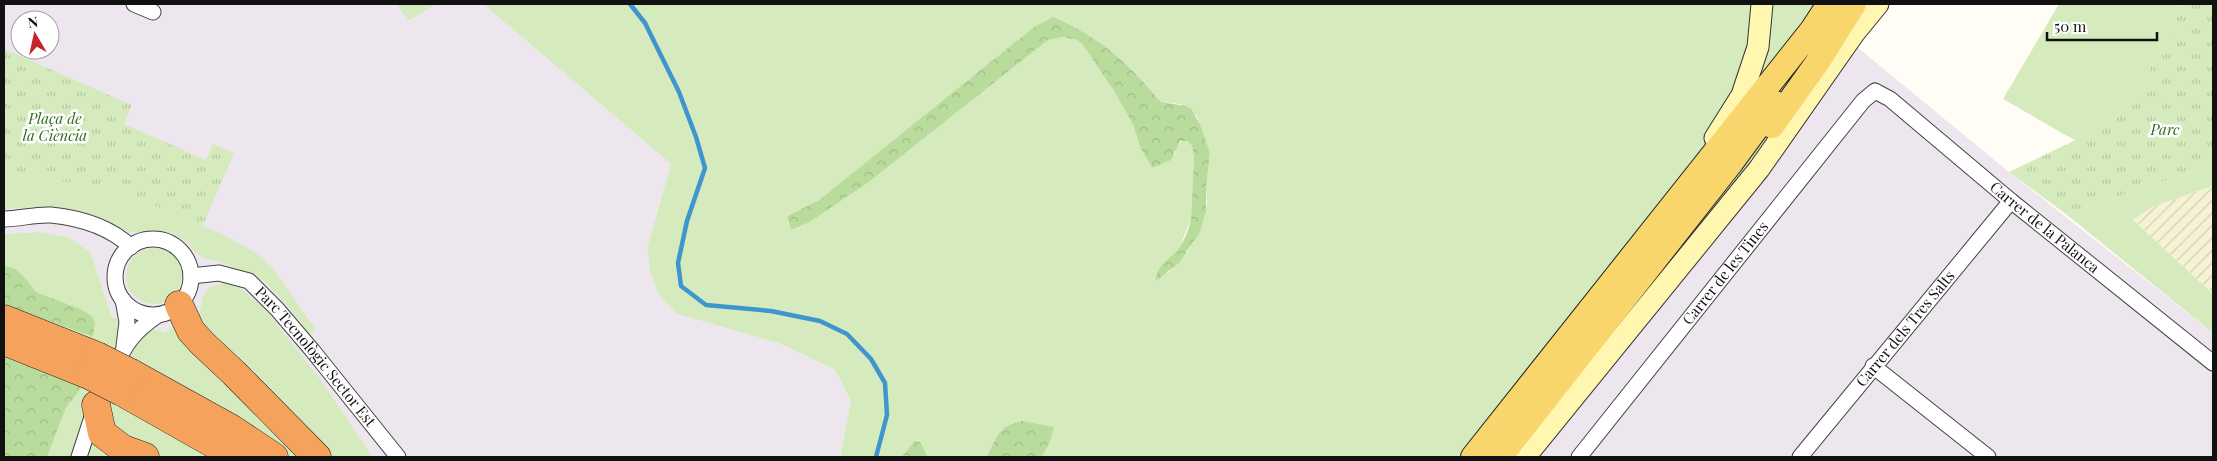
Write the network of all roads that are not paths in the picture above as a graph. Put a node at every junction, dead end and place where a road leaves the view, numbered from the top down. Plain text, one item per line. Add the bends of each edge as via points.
1 (134, 4) edge
2 (1762, 4) edge
3 (1829, 4) edge
4 (1844, 4) edge
5 (1854, 4) edge
6 (1878, 4) edge
7 (153, 12) dead end
8 (1876, 91) joint
9 (2011, 201) junction
10 (1672, 208) junction
11 (4, 219) edge
12 (131, 247) junction
13 (191, 276) junction
14 (123, 300) junction
15 (169, 310) junction
16 (4, 318) edge
17 (4, 341) edge
18 (2213, 363) edge
19 (93, 365) junction
20 (1873, 366) junction
21 (126, 371) junction
22 (96, 405) junction
23 (1552, 425) junction
24 (79, 457) edge
25 (144, 457) edge
26 (234, 457) edge
27 (274, 457) edge
28 (317, 457) edge
29 (398, 457) edge
30 (1473, 457) edge
31 (1500, 457) edge
32 (1516, 457) edge
33 (1525, 457) edge
34 (1535, 457) edge
35 (1579, 457) edge
36 (1800, 457) edge
37 (1988, 457) edge

1 - 7 street
2 - 10 main road via 1758,47 1742,95
3 - 10 main road
4 - 31 main road via 1731,163
5 - 32 main road via 1817,63 1735,179
6 - 23 main road via 1759,169
8 - 9 street, Carrer de la Palanca via 1890,99
8 - 35 street, Carrer de les Tines via 1857,109
9 - 18 street, Carrer de la Palanca
9 - 20 street, Carrer dels Tres Salts
10 - 30 main road
11 - 12 street via 50,215 98,225
12 - 13 street via 148,240 167,242 182,253 189,264
12 - 14 street via 116,269 117,288
13 - 15 street via 188,292
13 - 29 street, Parc Tecnològic Sector Est via 219,274 249,281 312,350
14 - 15 street via 136,311
14 - 21 street via 127,322
15 - 21 street via 138,328
15 - 28 highway
16 - 19 highway
17 - 19 highway
19 - 21 highway, bridge
20 - 36 street, Carrer dels Tres Salts
20 - 37 street
21 - 22 street
21 - 26 highway
21 - 27 highway via 232,429
22 - 24 street
22 - 25 highway via 102,432 123,448
23 - 33 main road
23 - 34 street

